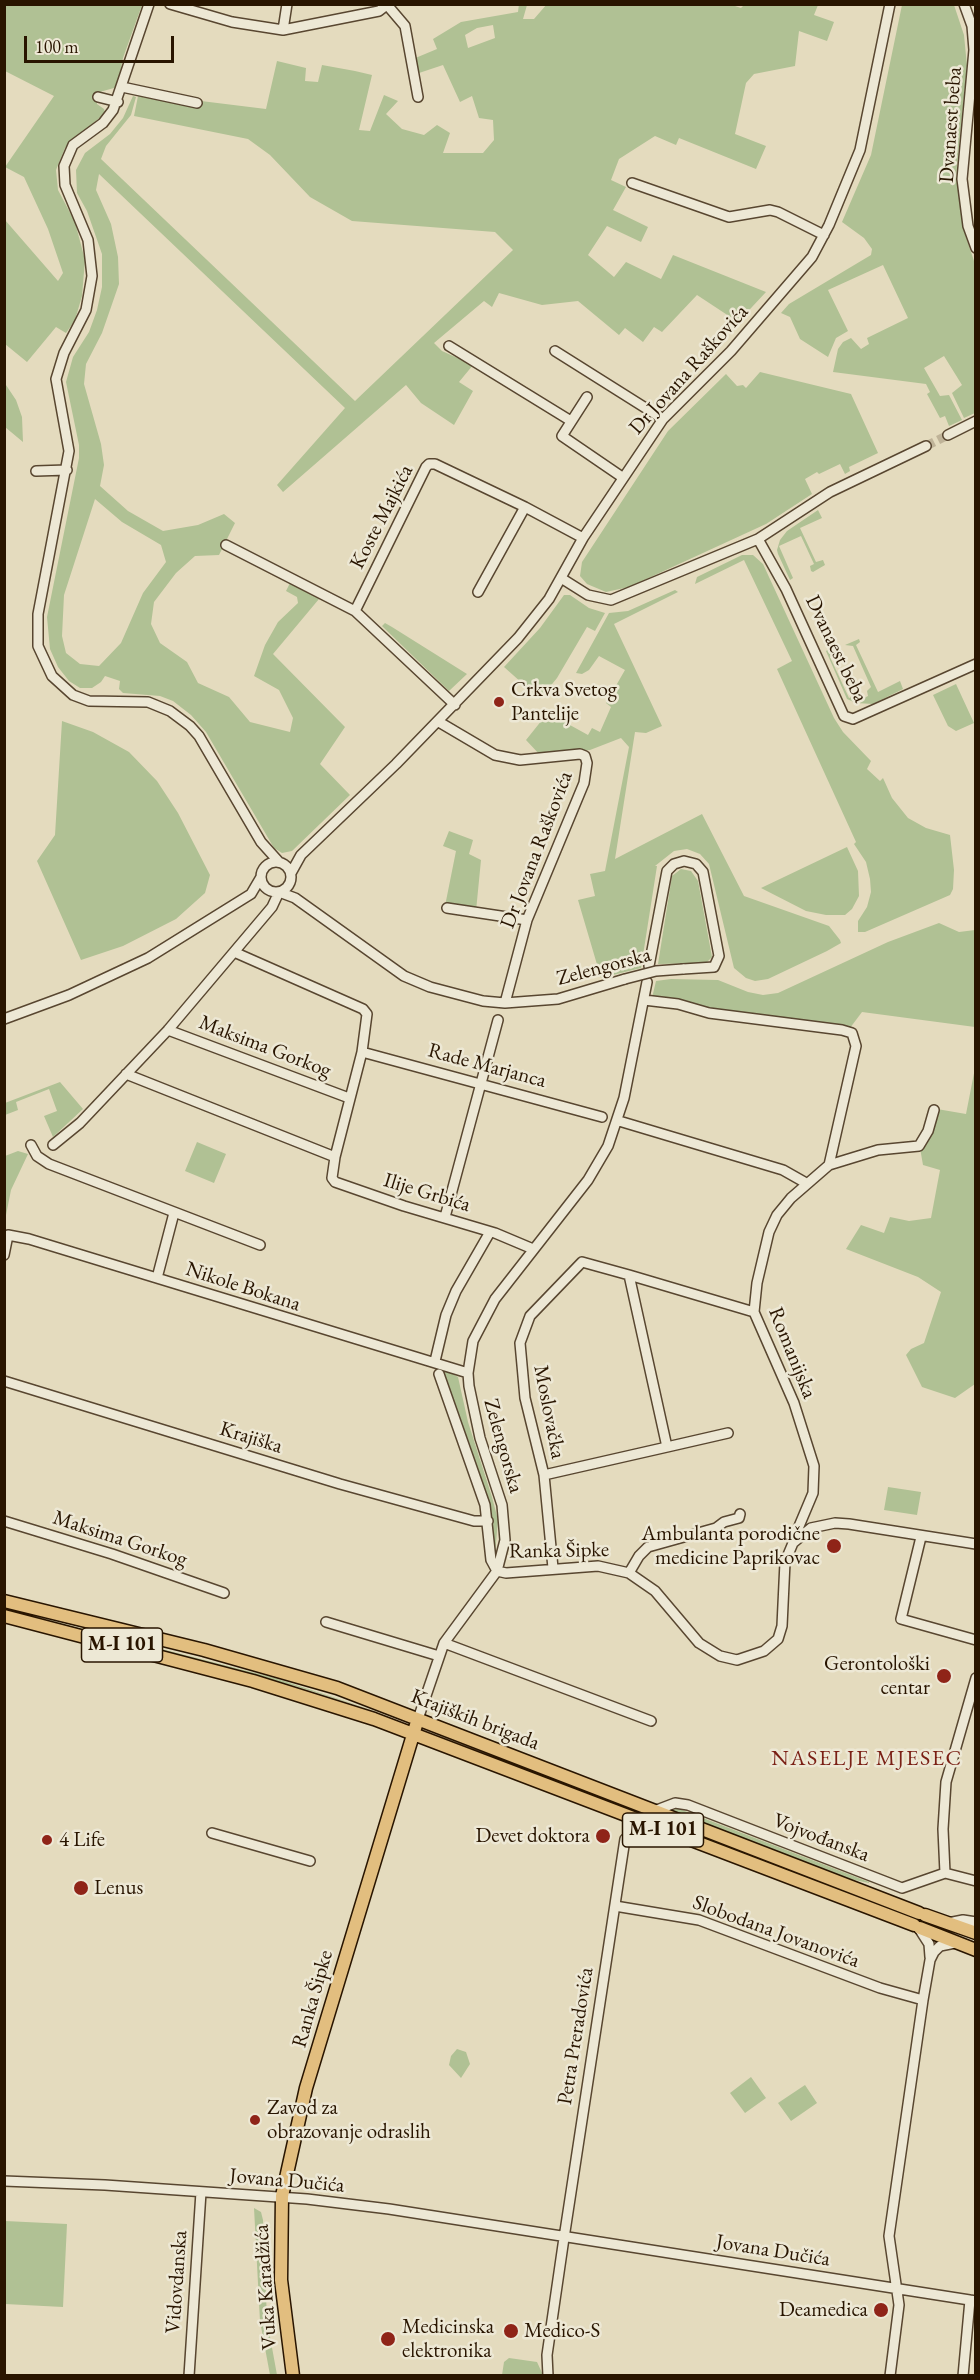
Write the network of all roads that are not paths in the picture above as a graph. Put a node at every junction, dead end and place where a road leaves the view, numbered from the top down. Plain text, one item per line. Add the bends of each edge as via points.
1 (149, 4) edge
2 (170, 4) edge
3 (287, 4) edge
4 (890, 4) edge
5 (964, 4) edge
6 (388, 5) edge
7 (284, 30) junction
8 (122, 87) junction
9 (98, 97) dead end
10 (418, 97) dead end
11 (118, 102) junction
12 (197, 103) dead end
13 (632, 183) dead end
14 (824, 235) junction
15 (975, 248) edge
16 (449, 346) dead end
17 (555, 351) dead end
18 (587, 397) dead end
19 (663, 419) junction
20 (571, 421) junction
21 (975, 421) edge
22 (948, 435) tunnel mouth
23 (926, 446) tunnel mouth
24 (67, 470) junction
25 (36, 471) dead end
26 (622, 477) junction
27 (525, 507) junction
28 (583, 538) junction
29 (758, 539) junction
30 (226, 545) dead end
31 (561, 578) junction
32 (478, 592) dead end
33 (355, 611) junction
34 (975, 664) edge
35 (455, 705) junction
36 (439, 722) junction
37 (261, 842) junction
38 (301, 855) junction
39 (281, 862) junction
40 (266, 865) junction
41 (291, 873) junction
42 (261, 877) junction
43 (289, 885) junction
44 (276, 892) junction
45 (251, 894) junction
46 (294, 897) junction
47 (447, 908) dead end
48 (527, 920) junction
49 (234, 952) junction
50 (650, 966) dead end
51 (647, 982) dead end
52 (644, 1000) junction
53 (505, 1003) junction
54 (4, 1019) edge
55 (498, 1020) dead end
56 (168, 1029) junction
57 (362, 1052) junction
58 (126, 1074) junction
59 (483, 1082) junction
60 (349, 1098) junction
61 (934, 1110) dead end
62 (602, 1117) dead end
63 (619, 1121) junction
64 (53, 1144) dead end
65 (31, 1145) dead end
66 (335, 1157) junction
67 (829, 1165) junction
68 (806, 1183) junction
69 (174, 1213) junction
70 (445, 1217) junction
71 (490, 1232) junction
72 (260, 1245) dead end
73 (533, 1249) junction
74 (4, 1255) edge
75 (629, 1275) junction
76 (157, 1278) junction
77 (754, 1312) junction
78 (435, 1361) junction
79 (468, 1373) junction
80 (440, 1374) dead end
81 (4, 1382) edge
82 (728, 1433) dead end
83 (667, 1447) junction
84 (544, 1475) junction
85 (740, 1514) dead end
86 (4, 1521) edge
87 (488, 1521) junction
88 (921, 1537) junction
89 (798, 1538) junction
90 (975, 1544) edge
91 (553, 1568) junction
92 (497, 1571) junction
93 (629, 1573) junction
94 (224, 1593) dead end
95 (4, 1601) edge
96 (4, 1616) edge
97 (326, 1622) dead end
98 (975, 1640) edge
99 (444, 1643) junction
100 (439, 1656) junction
101 (975, 1678) edge
102 (418, 1719) junction
103 (651, 1721) dead end
104 (413, 1732) junction
105 (654, 1811) junction
106 (212, 1833) dead end
107 (625, 1839) dead end
108 (310, 1861) dead end
109 (945, 1873) junction
110 (975, 1881) edge
111 (615, 1906) junction
112 (920, 1922) junction
113 (975, 1922) edge
114 (948, 1923) junction
115 (975, 1933) edge
116 (955, 1943) junction
117 (975, 1950) edge
118 (930, 1960) junction
119 (923, 2000) junction
120 (4, 2181) edge
121 (201, 2192) junction
122 (282, 2196) junction
123 (564, 2238) junction
124 (898, 2290) junction
125 (973, 2301) edge
126 (189, 2376) edge
127 (293, 2376) edge
128 (548, 2376) edge
129 (890, 2376) edge
130 (963, 2376) edge

1 - 8 street
2 - 7 street via 232,22
3 - 7 street
4 - 14 street, Dr Jovana Raškovića via 860,150
5 - 15 street, Dvanaest beba via 972,26 974,50 962,179
6 - 7 street via 379,11
6 - 10 street via 405,26
8 - 11 street
8 - 12 street
9 - 11 street
11 - 24 street via 103,123 73,144 64,166 65,185 85,229 92,265 86,310 60,361 56,379 57,401 68,436
13 - 14 street via 729,217 778,212
14 - 19 street, Dr Jovana Raškovića via 812,257 750,330
16 - 20 street
17 - 19 street
18 - 20 street
19 - 26 street, Dr Jovana Raškovića
20 - 26 street via 561,436
21 - 22 street
23 - 29 street via 830,492
24 - 25 street
24 - 37 street via 37,626 43,660 58,683 73,695 89,701 139,701 182,719 199,736
26 - 28 street, Dr Jovana Raškovića
27 - 28 street, Koste Majkića
27 - 32 street
27 - 33 street, Koste Majkića via 435,465 427,465
28 - 31 street, Dr Jovana Raškovića
29 - 31 street via 611,600 588,595
29 - 34 street, Dvanaest beba via 786,589 844,716 863,717
30 - 33 street
31 - 35 street, Dr Jovana Raškovića via 518,638
33 - 35 street
35 - 36 street, Dr Jovana Raškovića
36 - 38 street, Dr Jovana Raškovića
36 - 48 street, Dr Jovana Raškovića via 495,755 520,760 585,756 587,777
37 - 39 street
37 - 40 street
38 - 39 street, Dr Jovana Raškovića
38 - 41 street, Dr Jovana Raškovića
39 - 40 street
39 - 41 street
40 - 42 street
41 - 43 street
42 - 44 street via 263,884
42 - 45 street
43 - 44 street
43 - 46 street
44 - 45 street
44 - 46 street, Zelengorska
44 - 49 street, Maksima Gorkog via 272,907
45 - 54 street via 148,958 69,995
46 - 53 street, Zelengorska via 404,976 456,994
47 - 48 street
48 - 53 street, Dr Jovana Raškovića
49 - 56 street, Maksima Gorkog
49 - 57 street, Ilije Grbića via 363,1009 367,1014
50 - 53 street, Zelengorska, bridge via 667,871 684,861 696,864 705,880 719,956 714,967 656,971 558,999
51 - 52 street, Zelengorska
52 - 63 street, Zelengorska
52 - 67 street via 678,1004 709,1014 852,1033 856,1046
55 - 59 street
56 - 58 street, Maksima Gorkog
56 - 60 street, Maksima Gorkog
57 - 59 street, Rade Marjanca
57 - 60 street, Ilije Grbića
58 - 64 street, Maksima Gorkog via 80,1123
58 - 66 street
59 - 62 street, Rade Marjanca
59 - 70 street
60 - 66 street, Ilije Grbića
61 - 67 street, Romanijska via 919,1146 878,1150
63 - 68 street via 783,1170
63 - 73 street, Zelengorska via 588,1180
65 - 69 street via 37,1156 49,1164
66 - 70 street, Ilije Grbića via 335,1182
67 - 68 street, Romanijska
68 - 77 street, Romanijska via 774,1221 757,1283
69 - 72 street
69 - 76 street
70 - 71 street, Ilije Grbića
71 - 73 street, Ilije Grbića
71 - 78 street via 456,1291
73 - 79 street, Zelengorska via 481,1322 473,1341
74 - 76 street, Nikole Bokana via 8,1235
75 - 77 street
75 - 83 street
75 - 84 street, Moslovačka via 582,1262 530,1316 520,1343 520,1369
76 - 78 street, Nikole Bokana
77 - 89 street, Romanijska via 794,1403 814,1466 813,1493 797,1531
78 - 79 street, Nikole Bokana
79 - 92 street, Zelengorska via 473,1409 504,1516 505,1540
80 - 87 street
81 - 87 street, Krajiška via 340,1484 474,1521
82 - 83 street
83 - 84 street
84 - 91 street, Moslovačka
85 - 93 street via 716,1528 648,1547
86 - 94 street, Maksima Gorkog
87 - 92 street via 491,1560
88 - 89 street via 835,1523 817,1526
88 - 90 street
88 - 98 street via 901,1619
89 - 93 street, Ranka Šipke via 785,1562 778,1639 764,1651 743,1659 720,1656 699,1643 655,1591
91 - 92 street, Ranka Šipke
91 - 93 street, Ranka Šipke via 598,1566
92 - 99 street, Ranka Šipke
95 - 102 main road, Krajiških brigada / M-I 101 via 258,1665
96 - 104 main road, Krajiških brigada / M-I 101 via 294,1693
97 - 100 street
99 - 100 street, Ranka Šipke
99 - 103 street
100 - 102 street, Ranka Šipke
101 - 109 street via 946,1782
102 - 104 main road, Ranka Šipke
102 - 105 main road, Krajiških brigada / M-I 101
104 - 112 main road, Krajiških brigada / M-I 101
104 - 122 main road, Ranka Šipke via 306,2088
105 - 109 street, Vojvođanska via 675,1803 688,1805 902,1888
105 - 112 main road, Krajiških brigada / M-I 101
106 - 108 street
107 - 111 street, Petra Preradovića
109 - 110 street
111 - 119 street, Slobodana Jovanovića via 699,1920 879,1988
111 - 123 street, Petra Preradovića
112 - 114 main road, Krajiških brigada / M-I 101
112 - 116 main road, Krajiških brigada / M-I 101
112 - 118 street via 929,1944
113 - 114 street
114 - 115 main road, Krajiških brigada / M-I 101
116 - 117 main road, Krajiških brigada / M-I 101
116 - 118 street via 940,1946
118 - 119 street
119 - 124 street via 889,2236
120 - 121 street, Jovana Dučića
121 - 122 street, Jovana Dučića
121 - 126 street, Vidovdanska
122 - 123 street, Jovana Dučića
122 - 127 main road, Vuka Karadžića via 281,2280
123 - 124 street, Jovana Dučića
123 - 128 street via 547,2355
124 - 125 street, Jovana Dučića
124 - 129 street
125 - 130 street

